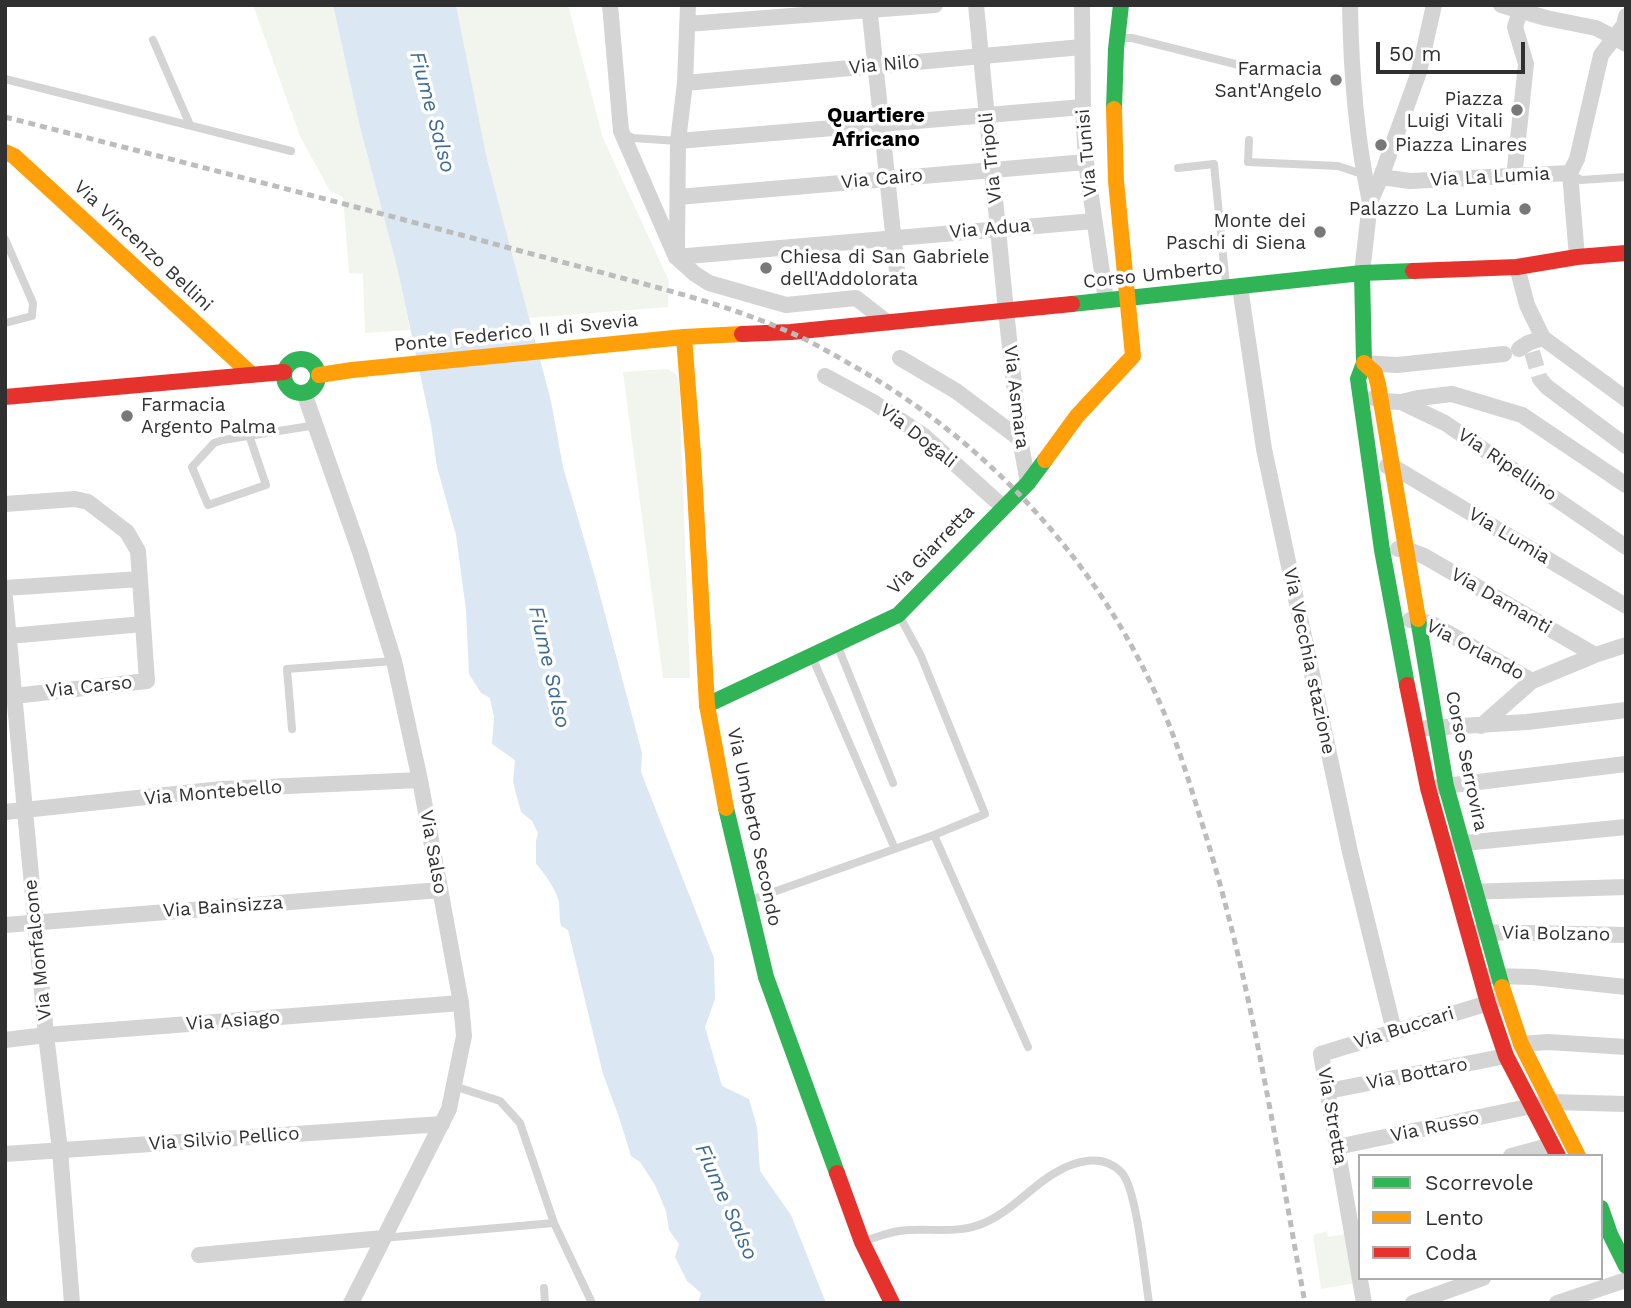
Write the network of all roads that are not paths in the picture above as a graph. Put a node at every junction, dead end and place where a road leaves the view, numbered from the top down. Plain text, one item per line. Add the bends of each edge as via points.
1 (610, 5) edge
2 (688, 5) edge
3 (935, 5) edge
4 (976, 5) edge
5 (1082, 5) edge
6 (1121, 5) edge
7 (1350, 5) edge
8 (1434, 5) edge
9 (1501, 5) edge
10 (869, 8) edge
11 (1520, 11) junction
12 (1548, 11) edge
13 (1626, 16) edge
14 (687, 24) junction
15 (1116, 38) junction
16 (153, 40) dead end
17 (1619, 41) edge
18 (1082, 47) junction
19 (981, 57) junction
20 (875, 66) junction
21 (1247, 67) dead end
22 (5, 79) edge
23 (685, 83) junction
24 (1083, 107) junction
25 (987, 115) junction
26 (881, 123) junction
27 (190, 125) junction
28 (621, 131) junction
29 (1249, 140) dead end
30 (678, 141) junction
31 (291, 151) dead end
32 (5, 152) edge
33 (1086, 162) junction
34 (1178, 168) dead end
35 (992, 170) junction
36 (1570, 173) junction
37 (1364, 174) junction
38 (1381, 177) junction
39 (1514, 177) junction
40 (1626, 177) edge
41 (888, 179) junction
42 (678, 197) junction
43 (1370, 202) junction
44 (1094, 221) junction
45 (998, 228) junction
46 (894, 238) junction
47 (5, 239) edge
48 (1626, 253) edge
49 (676, 257) junction
50 (1577, 257) junction
51 (1517, 267) junction
52 (897, 271) dead end
53 (1362, 273) junction
54 (1233, 288) junction
55 (1128, 298) junction
56 (1106, 300) junction
57 (1006, 311) junction
58 (5, 323) edge
59 (888, 323) junction
60 (684, 337) junction
61 (1525, 347) junction
62 (900, 358) dead end
63 (1364, 363) junction
64 (284, 372) junction
65 (251, 374) junction
66 (318, 375) junction
67 (825, 376) dead end
68 (1626, 380) edge
69 (1605, 383) junction
70 (1548, 387) tunnel mouth
71 (1361, 392) junction
72 (304, 393) junction
73 (5, 397) edge
74 (1626, 399) edge
75 (1381, 401) junction
76 (1401, 402) junction
77 (316, 425) junction
78 (249, 435) junction
79 (1020, 439) junction
80 (1626, 446) edge
81 (1392, 466) junction
82 (1371, 469) junction
83 (1028, 483) junction
84 (1626, 485) edge
85 (5, 504) edge
86 (1003, 507) junction
87 (1626, 547) edge
88 (1406, 549) junction
89 (1382, 550) junction
90 (140, 579) junction
91 (5, 588) edge
92 (5, 597) edge
93 (1626, 606) edge
94 (898, 615) junction
95 (1395, 620) junction
96 (1418, 620) junction
97 (143, 624) junction
98 (9, 636) junction
99 (836, 644) junction
100 (1626, 645) edge
101 (1595, 655) junction
102 (812, 656) junction
103 (394, 662) junction
104 (1532, 681) junction
105 (10, 696) edge
106 (707, 705) junction
107 (1626, 710) edge
108 (1481, 726) junction
109 (1436, 727) junction
110 (292, 729) dead end
111 (1415, 730) junction
112 (1626, 764) edge
113 (420, 780) junction
114 (894, 783) dead end
115 (1446, 786) junction
116 (1428, 788) junction
117 (25, 810) junction
118 (5, 813) edge
119 (1626, 827) edge
120 (934, 835) junction
121 (1462, 844) junction
122 (1444, 845) junction
123 (895, 849) junction
124 (1626, 887) edge
125 (440, 890) junction
126 (1457, 892) junction
127 (1475, 892) junction
128 (748, 901) junction
129 (36, 921) junction
130 (5, 925) edge
131 (1468, 931) junction
132 (1486, 932) junction
133 (1626, 935) edge
134 (1480, 975) junction
135 (1499, 977) junction
136 (1626, 987) edge
137 (1504, 997) junction
138 (461, 1003) junction
139 (1488, 1003) junction
140 (1394, 1031) junction
141 (47, 1035) junction
142 (5, 1040) edge
143 (1521, 1044) junction
144 (1028, 1047) dead end
145 (1626, 1047) edge
146 (1321, 1054) joint
147 (1506, 1056) junction
148 (454, 1086) junction
149 (1328, 1091) junction
150 (1551, 1102) junction
151 (1626, 1104) edge
152 (1532, 1107) junction
153 (442, 1124) junction
154 (1337, 1147) junction
155 (60, 1150) junction
156 (1555, 1150) edge
157 (5, 1154) edge
158 (1526, 1154) edge
159 (1577, 1154) edge
160 (1353, 1198) edge
161 (554, 1223) junction
162 (1604, 1231) edge
163 (383, 1238) junction
164 (862, 1242) junction
165 (199, 1255) dead end
166 (1358, 1255) edge
167 (1626, 1266) edge
168 (1361, 1280) edge
169 (1477, 1280) edge
170 (1626, 1280) edge
171 (544, 1288) dead end
172 (72, 1303) edge
173 (351, 1303) edge
174 (545, 1303) edge
175 (592, 1303) edge
176 (892, 1303) edge
177 (1149, 1303) edge
178 (1364, 1303) edge
179 (1413, 1303) edge
180 (1557, 1303) edge

1 - 28 street
2 - 14 street
3 - 10 street
4 - 19 street, Via Tripoli
5 - 18 street, Via Tunisi
6 - 15 main road
7 - 37 street
8 - 38 street via 1421,62
9 - 11 street
10 - 14 street
10 - 20 street
11 - 12 street
11 - 39 street via 1516,27 1526,64
12 - 17 street
13 - 17 street
14 - 23 street
15 - 21 lane
15 - 55 main road via 1112,101 1115,176
16 - 27 lane
17 - 36 street via 1601,55
18 - 19 street, Via Nilo
18 - 24 street, Via Tunisi
19 - 20 street, Via Nilo
19 - 25 street, Via Tripoli
20 - 23 street, Via Nilo
20 - 26 street
22 - 27 lane
23 - 30 street
24 - 25 street
24 - 33 street, Via Tunisi
25 - 26 street
25 - 35 street, Via Tripoli
26 - 30 street
26 - 41 street
27 - 31 lane
28 - 30 lane via 632,138
28 - 49 street
29 - 37 lane via 1248,162 1338,166
30 - 42 street
32 - 65 main road, Via Vincenzo Bellini
33 - 35 street, Via Cairo
33 - 44 street, Via Tunisi
34 - 54 lane via 1214,164
35 - 41 street, Via Cairo
35 - 45 street, Via Tripoli
36 - 39 street, Via La Lumia
36 - 40 lane via 1581,180
36 - 50 street
37 - 38 lane
37 - 43 street
38 - 39 street, Via La Lumia via 1410,181
38 - 43 street
41 - 42 street, Via Cairo
41 - 46 street
42 - 49 street
43 - 53 street
44 - 45 street, Via Adua
44 - 56 street, Via Tunisi
45 - 46 street, Via Adua
45 - 57 street, Via Tripoli
46 - 49 street, Via Adua
46 - 52 street
47 - 58 lane via 33,303 32,316
48 - 50 main road, Corso Umberto
49 - 59 street via 709,283 786,305 856,298
50 - 51 main road, Corso Umberto
51 - 53 main road, Corso Umberto
51 - 61 street via 1527,305
53 - 54 main road, Corso Umberto
53 - 63 main road, Corso Serrovira
54 - 55 main road, Corso Umberto
54 - 140 street, Via Vecchia stazione via 1350,852
55 - 56 main road, Corso Umberto
55 - 83 main road, Via Giarretta via 1133,356 1077,416
56 - 57 main road, Corso Umberto
57 - 59 main road, Corso Umberto
57 - 79 street, Via Asmara
59 - 60 main road, Corso Umberto
60 - 66 main road, Ponte Federico II di Svevia
60 - 106 main road, Via Umberto Secondo
61 - 63 street via 1397,365
61 - 69 street
62 - 79 street via 956,391
63 - 71 main road, Corso Serrovira via 1358,379
63 - 75 main road, Corso Serrovira via 1376,373
64 - 65 main road
64 - 66 main road via 294,360 302,359 316,367
64 - 72 main road via 289,388
65 - 73 main road
66 - 72 main road via 317,383
67 - 86 street, Via Dogali via 924,436
68 - 69 street
69 - 74 street
70 - 80 street
71 - 75 street
71 - 82 main road, Corso Serrovira
72 - 77 street, Via Salso
75 - 76 street, Via Ripellino
75 - 81 main road, Corso Serrovira
76 - 84 street via 1452,394 1522,415
76 - 87 street, Via Ripellino via 1445,423
77 - 78 lane
77 - 103 street, Via Salso
78 - 78 lane via 266,485 208,505 192,467 214,443
79 - 83 street, Via Asmara
81 - 82 street
81 - 88 main road, Corso Serrovira
81 - 93 street, Via Lumia
82 - 89 main road, Corso Serrovira
83 - 86 main road, Via Giarretta
85 - 90 street, Via Carso via 88,502 127,532 138,551
86 - 94 main road, Via Giarretta
88 - 89 street
88 - 96 main road, Corso Serrovira
88 - 101 street, Via Damanti
89 - 95 main road, Corso Serrovira
90 - 91 street
90 - 97 street, Via Carso
92 - 98 street, Via Monfalcone
94 - 99 main road, Via Giarretta
94 - 120 lane via 921,656 985,814
95 - 96 street
95 - 111 main road, Corso Serrovira
96 - 104 street, Via Orlando
96 - 109 main road, Corso Serrovira
97 - 98 street
97 - 105 street, Via Carso via 147,681
98 - 105 street, Via Monfalcone
99 - 102 main road, Via Giarretta
99 - 114 lane
100 - 101 street
101 - 104 street
102 - 106 main road, Via Giarretta
102 - 123 lane
103 - 110 lane via 287,669
103 - 113 street, Via Salso
104 - 108 street
105 - 117 street, Via Monfalcone
106 - 128 main road, Via Umberto Secondo
107 - 108 street
108 - 109 street
109 - 111 street
109 - 115 main road, Corso Serrovira
111 - 116 main road, Corso Serrovira
112 - 115 street
113 - 117 street, Via Montebello via 222,789
113 - 125 street, Via Salso
115 - 116 street
115 - 121 main road, Corso Serrovira
116 - 122 main road, Corso Serrovira
117 - 118 street, Via Montebello
117 - 129 street, Via Monfalcone
119 - 121 street
120 - 123 lane
120 - 144 lane
121 - 122 street
121 - 127 main road, Corso Serrovira
122 - 126 main road, Corso Serrovira
123 - 128 lane
124 - 127 street
125 - 129 street, Via Bainsizza
125 - 138 street, Via Salso
126 - 127 street
126 - 131 main road, Corso Serrovira
127 - 132 main road, Corso Serrovira
128 - 164 main road, Via Umberto Secondo via 766,977
129 - 130 street, Via Bainsizza
129 - 141 street, Via Monfalcone
131 - 132 street, Via Bolzano
131 - 134 main road, Corso Serrovira
132 - 133 street, Via Bolzano
132 - 135 main road, Corso Serrovira
134 - 135 street
134 - 139 main road, Corso Serrovira
135 - 136 street
135 - 137 main road, Corso Serrovira
137 - 139 street, Via Buccari
137 - 143 main road, Corso Serrovira
138 - 141 street, Via Asiago
138 - 148 street, Via Salso via 464,1036
139 - 140 street, Via Buccari
139 - 147 main road, Corso Serrovira
140 - 146 street, Via Buccari
141 - 142 street, Via Asiago
141 - 155 street, Via Monfalcone
143 - 145 street
143 - 150 main road, Corso Serrovira
146 - 149 street, Via Stretta
147 - 149 street, Via Bottaro
147 - 152 main road, Corso Serrovira
148 - 153 street, Via Salso
148 - 161 lane via 500,1101 520,1123
149 - 154 street, Via Stretta
150 - 151 street, Via Russo
150 - 152 street, Via Russo
150 - 159 main road, Corso Serrovira
152 - 154 street, Via Russo
152 - 156 main road, Corso Serrovira
153 - 155 street, Via Silvio Pellico
153 - 163 street, Via Salso
154 - 160 street, Via Stretta
155 - 157 street, Via Silvio Pellico
155 - 172 street, Via Monfalcone
156 - 158 street
160 - 166 street, Via Stretta
161 - 163 lane
161 - 175 lane
162 - 167 main road
163 - 165 street
163 - 173 street, Via Salso
164 - 176 main road, Via Umberto Secondo
164 - 177 lane via 899,1231 981,1224 1056,1172 1085,1160 1105,1162 1123,1173 1132,1194
168 - 178 street, Via Stretta
169 - 179 street
170 - 180 street
171 - 174 lane

